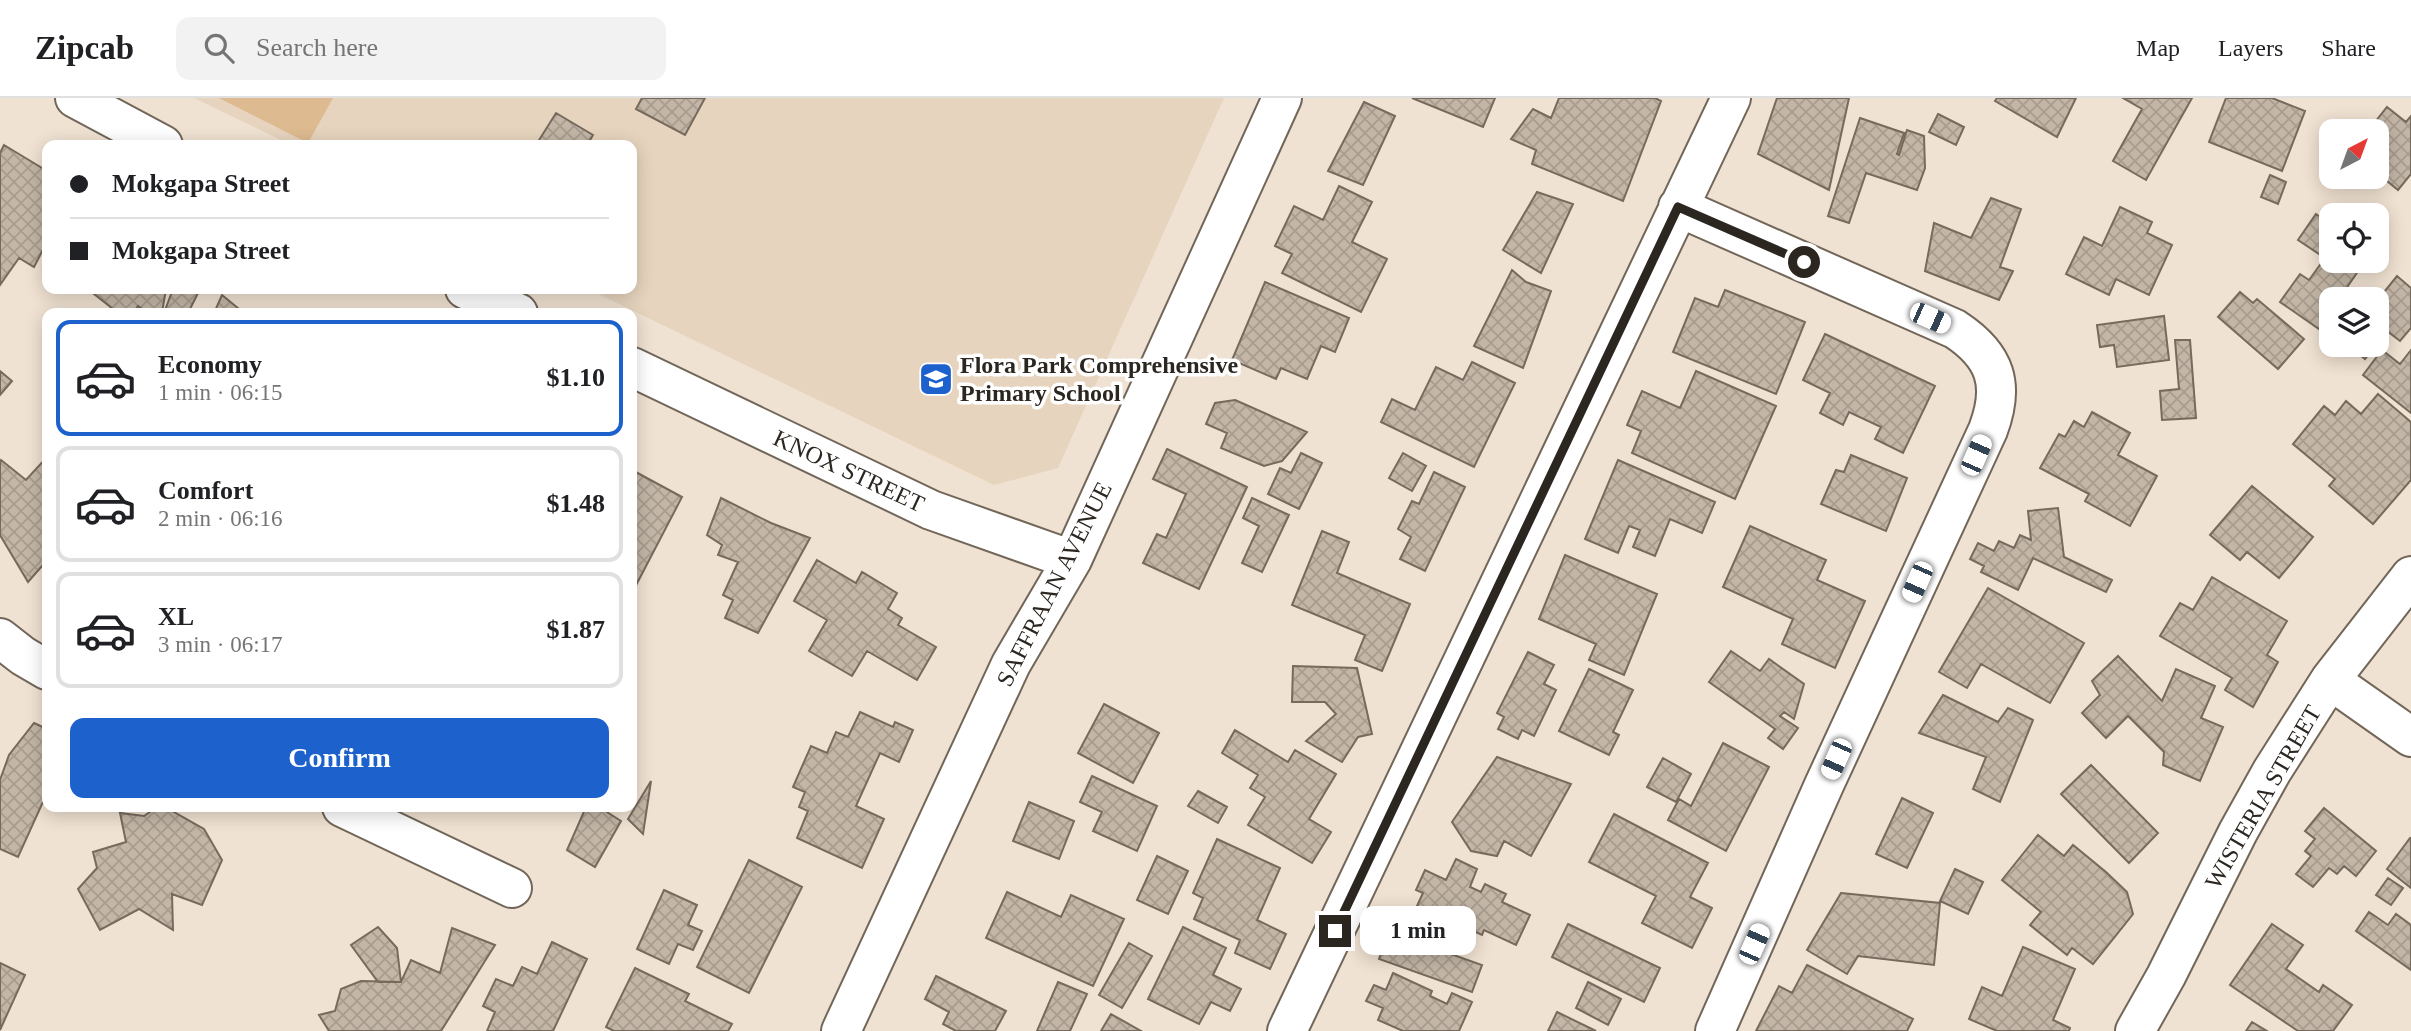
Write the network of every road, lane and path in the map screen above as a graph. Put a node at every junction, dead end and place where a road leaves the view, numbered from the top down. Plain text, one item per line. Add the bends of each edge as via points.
1 (75, 98) edge
2 (1282, 98) edge
3 (1731, 98) edge
4 (154, 140) edge
5 (1678, 207) junction
6 (476, 294) edge
7 (508, 308) edge
8 (637, 369) edge
9 (1072, 560) junction
10 (2411, 576) edge
11 (0, 638) edge
12 (42, 667) edge
13 (2330, 680) junction
14 (2411, 737) edge
15 (352, 812) edge
16 (512, 888) dead end
17 (841, 1031) edge
18 (1287, 1031) edge
19 (1714, 1031) edge
20 (2136, 1031) edge

1 - 4 street
2 - 9 street, SAFFRAAN AVENUE
3 - 5 street
5 - 18 street
5 - 19 street via 1955,329 1982,351 1997,384 1996,409 1987,430
6 - 7 street
8 - 9 street, KNOX STREET via 931,510
9 - 17 street, SAFFRAAN AVENUE via 1011,664
10 - 13 street, WISTERIA STREET
11 - 12 street
13 - 14 street
13 - 20 street, WISTERIA STREET via 2238,832
15 - 16 street

